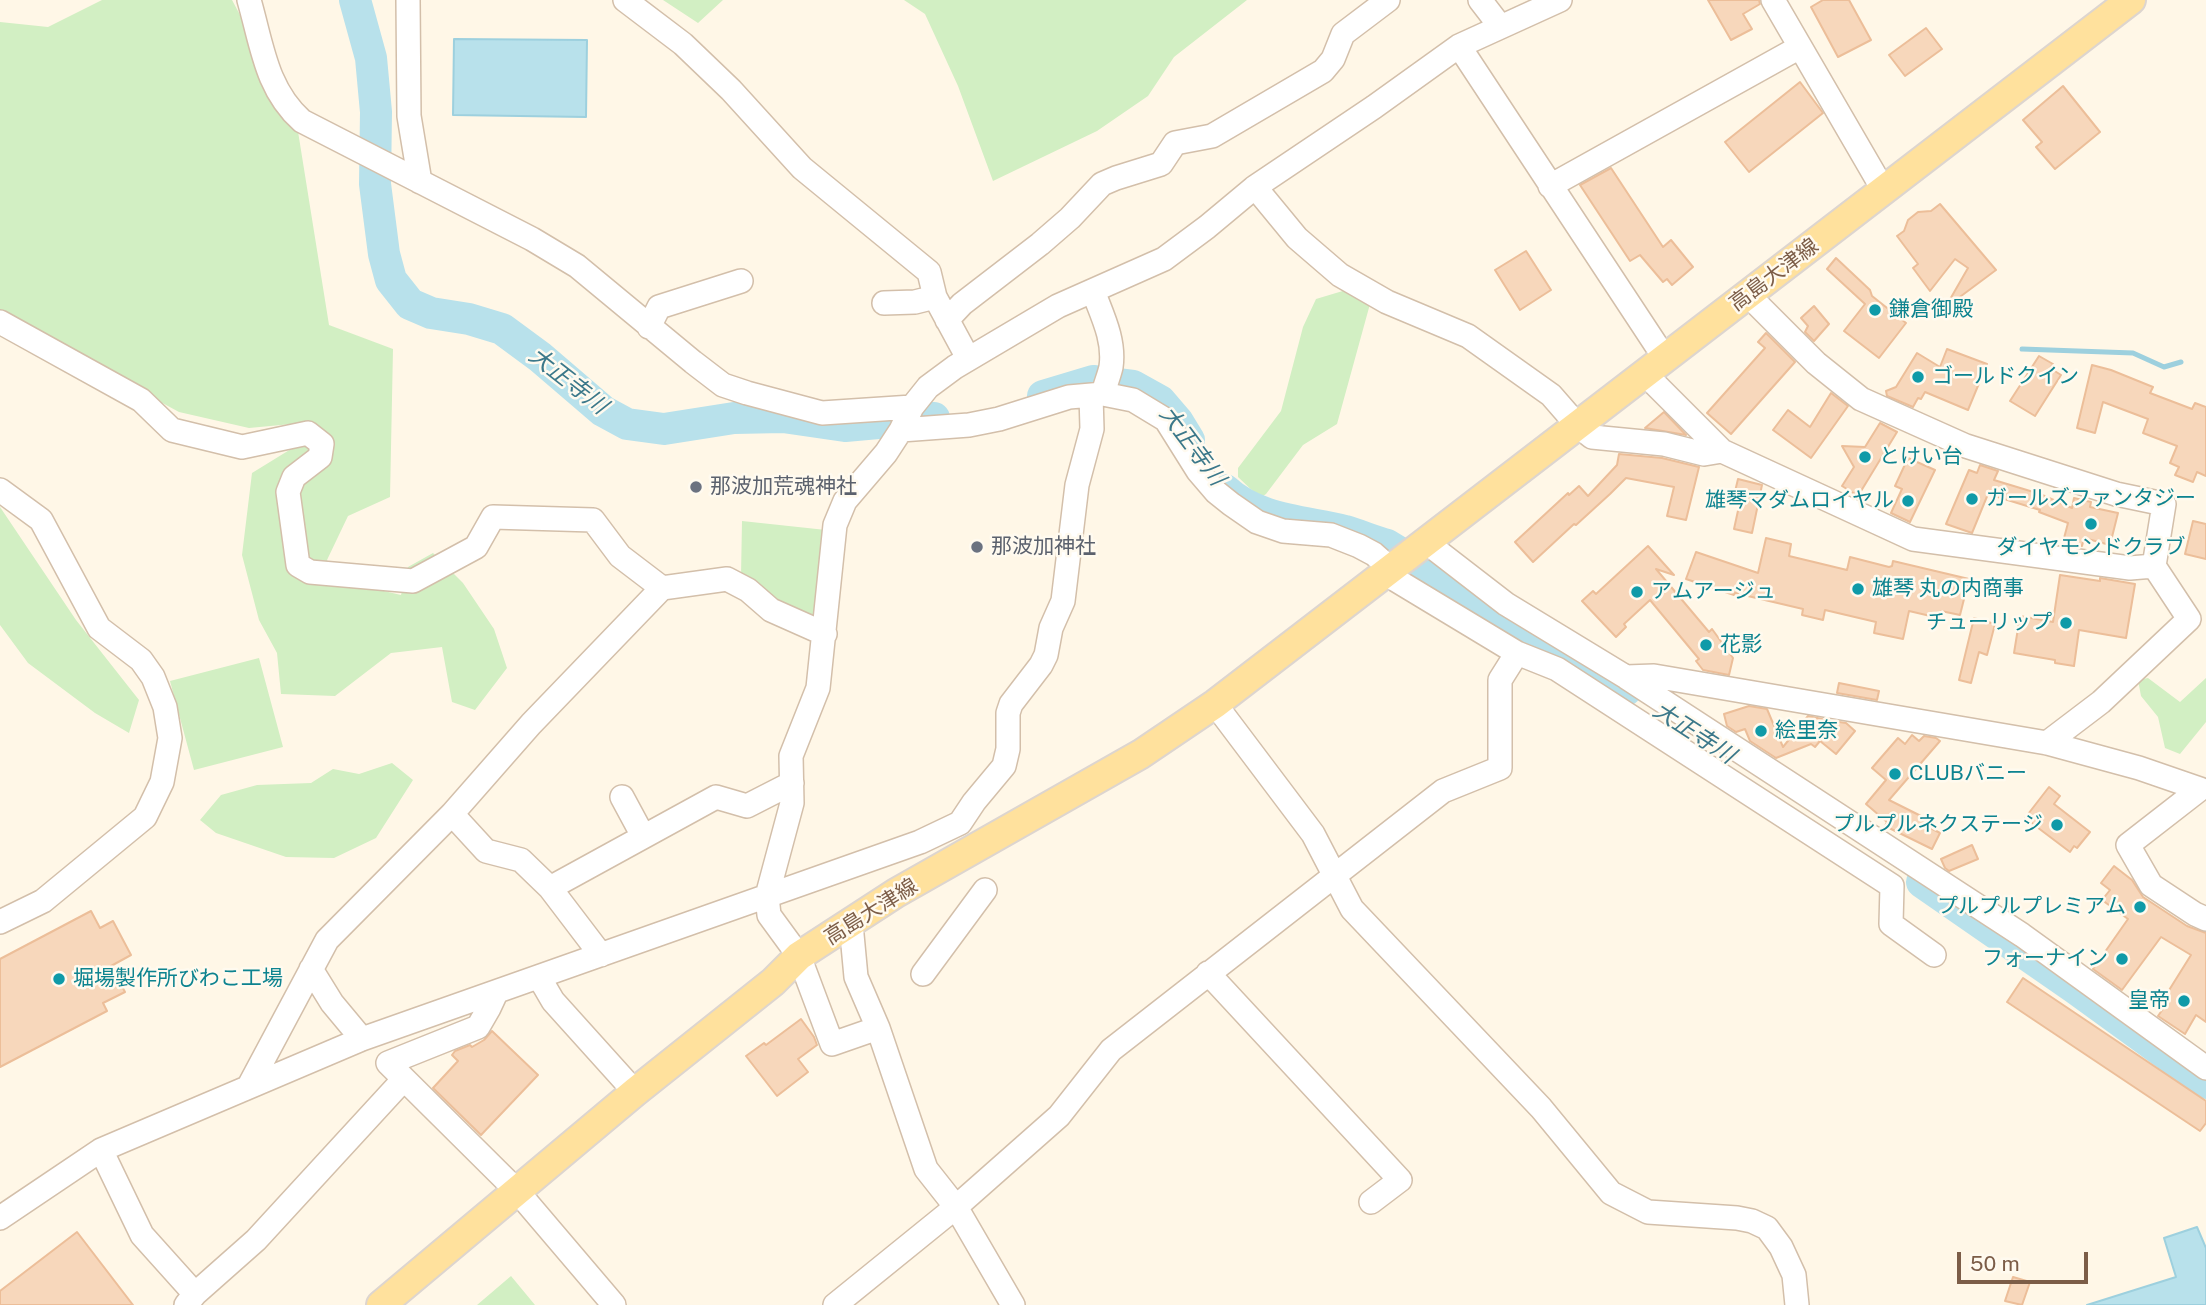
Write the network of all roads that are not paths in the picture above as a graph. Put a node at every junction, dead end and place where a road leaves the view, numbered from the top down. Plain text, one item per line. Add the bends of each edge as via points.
1 (249, 0) edge
2 (408, 0) edge
3 (625, 0) edge
4 (1388, 0) edge
5 (1479, 0) edge
6 (1560, 0) edge
7 (1773, 0) edge
8 (2132, 0) edge
9 (1500, 26) junction
10 (1459, 46) junction
11 (1800, 47) junction
12 (420, 182) junction
13 (1550, 186) junction
14 (1255, 187) junction
15 (1884, 191) junction
16 (741, 281) dead end
17 (1093, 291) junction
18 (1748, 295) junction
19 (934, 297) junction
20 (884, 303) dead end
21 (947, 320) junction
22 (0, 322) edge
23 (649, 327) junction
24 (968, 358) junction
25 (1654, 365) junction
26 (1102, 388) junction
27 (906, 419) junction
28 (1578, 426) junction
29 (1722, 451) junction
30 (0, 490) edge
31 (1403, 561) junction
32 (2154, 566) junction
33 (662, 587) junction
34 (825, 634) junction
35 (1517, 653) junction
36 (1626, 677) junction
37 (1215, 704) junction
38 (2047, 744) junction
39 (792, 783) junction
40 (622, 797) dead end
41 (452, 814) junction
42 (643, 836) junction
43 (1333, 876) junction
44 (550, 888) junction
45 (985, 890) dead end
46 (767, 896) junction
47 (2206, 919) edge
48 (0, 922) edge
49 (851, 924) junction
50 (601, 955) junction
51 (1934, 955) dead end
52 (799, 956) junction
53 (311, 969) junction
54 (1208, 973) junction
55 (923, 974) dead end
56 (539, 977) junction
57 (496, 993) junction
58 (878, 1028) junction
59 (362, 1039) junction
60 (2206, 1069) edge
61 (404, 1079) junction
62 (249, 1086) junction
63 (635, 1092) junction
64 (101, 1150) junction
65 (517, 1191) junction
66 (1371, 1202) dead end
67 (956, 1207) junction
68 (0, 1218) edge
69 (190, 1299) edge
70 (381, 1305) edge
71 (614, 1305) edge
72 (835, 1305) edge
73 (1013, 1305) edge
74 (1797, 1305) edge

1 - 12 street via 272,82 289,109 302,121
2 - 12 street via 409,116
3 - 19 street via 683,44 802,168 929,272
4 - 21 street via 1343,34 1334,60 1323,71 1212,136 1175,143 1161,164 1102,184 1070,218
5 - 9 street
6 - 9 street
7 - 11 street
8 - 15 main road, 高島大津線
9 - 10 street
10 - 13 street
10 - 14 street
11 - 13 street
11 - 15 street
12 - 23 street via 577,267
13 - 25 street
14 - 17 street via 1164,259
14 - 28 street via 1297,238 1340,275 1387,302 1468,337 1551,395
15 - 18 main road, 高島大津線
16 - 23 street via 659,307
17 - 24 street
17 - 26 street via 1112,353
18 - 25 main road, 高島大津線
18 - 32 street via 1816,363 1861,399 1966,446 2116,494 2164,504
19 - 20 street
19 - 21 street
21 - 24 street
22 - 33 street via 141,400 172,430 242,447 308,433 322,444 320,457 294,477 288,492 298,565 310,572 413,581 477,547 493,517 593,520 621,556
23 - 27 street via 723,385 822,413
24 - 27 street via 928,387
25 - 28 main road, 高島大津線
25 - 29 street
26 - 27 street via 970,425
26 - 31 street via 1166,420 1216,492 1257,522 1283,531 1331,535
26 - 46 street via 1077,485 1063,601 1041,665 1011,704 1004,766 960,823 920,842
27 - 34 street via 886,453 845,501 835,525
28 - 29 street via 1592,437 1664,444 1704,454
28 - 31 main road, 高島大津線
29 - 32 street via 1913,539 2130,568
30 - 48 street via 41,520 99,628 141,660 153,677 165,707 170,738 162,782 145,817 43,901
31 - 35 street
31 - 36 street via 1506,604
31 - 37 main road, 高島大津線
32 - 38 street via 2189,619 2101,702
33 - 34 street via 727,579 771,610
33 - 41 street
34 - 39 street via 818,688 792,755
35 - 43 street via 1500,680 1500,768 1443,791
35 - 51 street via 1558,670 1892,886 1891,924
36 - 38 street via 1654,676
36 - 60 street via 2022,935
37 - 43 street via 1313,834
37 - 49 main road, 高島大津線 via 1141,754
38 - 47 street via 2200,789 2128,845 2151,885
39 - 42 street via 747,806 716,797
39 - 46 street via 792,803
40 - 42 street
41 - 44 street via 486,851 521,860
41 - 53 street via 327,940
42 - 44 street
43 - 54 street
43 - 74 street via 1352,909 1541,1108 1611,1193 1648,1212 1737,1218 1767,1228 1794,1275
44 - 50 street
45 - 55 street
46 - 50 street
46 - 52 street via 769,915
49 - 52 main road, 高島大津線
49 - 58 street via 856,978
50 - 56 street
52 - 58 street via 832,1044
52 - 63 main road, 高島大津線
53 - 59 street
53 - 62 street
54 - 66 street via 1400,1180
54 - 67 street via 1111,1050 1059,1116
56 - 57 street
56 - 63 street via 553,1001
57 - 59 street
57 - 61 street via 478,1027 388,1063
58 - 67 street via 926,1169
59 - 62 street
61 - 65 street
61 - 69 street via 256,1240
62 - 64 street
63 - 65 main road, 高島大津線
64 - 68 street
64 - 69 street via 142,1235
65 - 70 main road, 高島大津線
65 - 71 street
67 - 72 street
67 - 73 street

